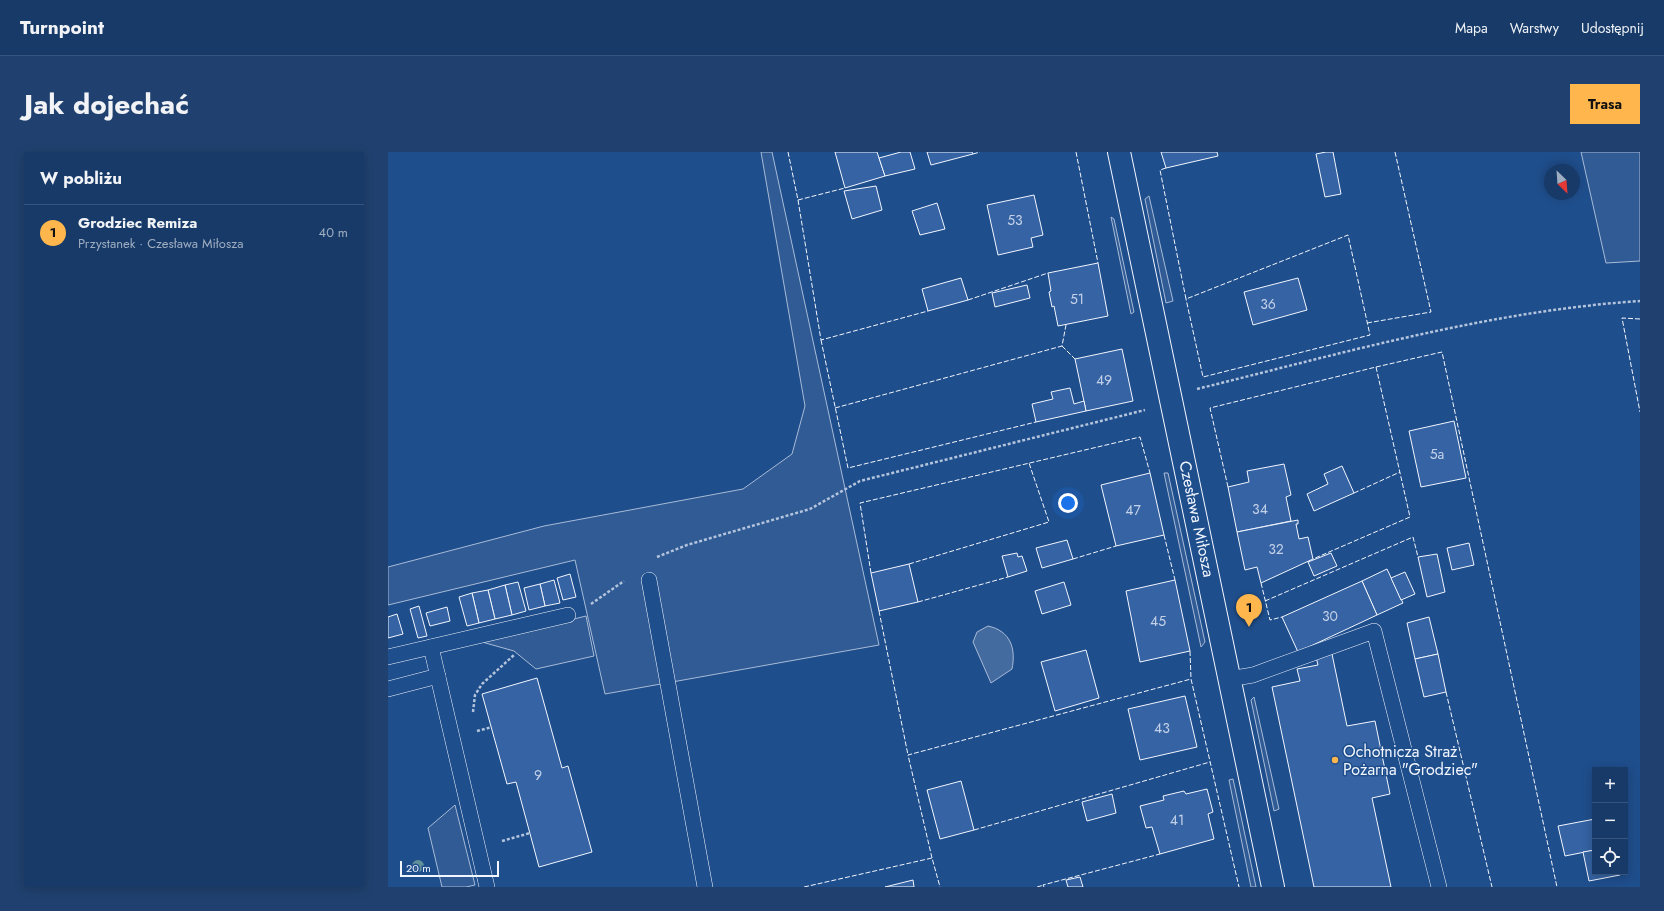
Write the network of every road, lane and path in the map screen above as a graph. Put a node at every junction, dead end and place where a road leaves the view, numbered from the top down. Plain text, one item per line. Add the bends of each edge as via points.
1 (1119, 152) edge
2 (1640, 301) edge
3 (1172, 399) junction
4 (656, 557) dead end
5 (628, 578) dead end
6 (649, 580) dead end
7 (568, 615) joint
8 (524, 625) junction
9 (431, 647) junction
10 (388, 657) edge
11 (438, 676) junction
12 (1229, 679) junction
13 (388, 689) edge
14 (473, 715) dead end
15 (475, 726) dead end
16 (476, 732) dead end
17 (530, 833) dead end
18 (500, 841) dead end
19 (487, 887) edge
20 (705, 887) edge
21 (1273, 887) edge
22 (1439, 887) edge

1 - 3 street, Czesława Miłosza
2 - 3 path via 1589,304 1446,329
3 - 4 path via 860,481 810,509 687,544
3 - 12 street, Czesława Miłosza
5 - 7 path via 596,602
6 - 20 lane
7 - 8 lane
8 - 9 lane
8 - 14 path via 525,645 482,684 475,695
9 - 10 lane
9 - 11 lane
11 - 13 lane
11 - 19 lane
12 - 21 street, Czesława Miłosza
12 - 22 lane via 1253,675 1374,631
15 - 16 path
17 - 18 path

